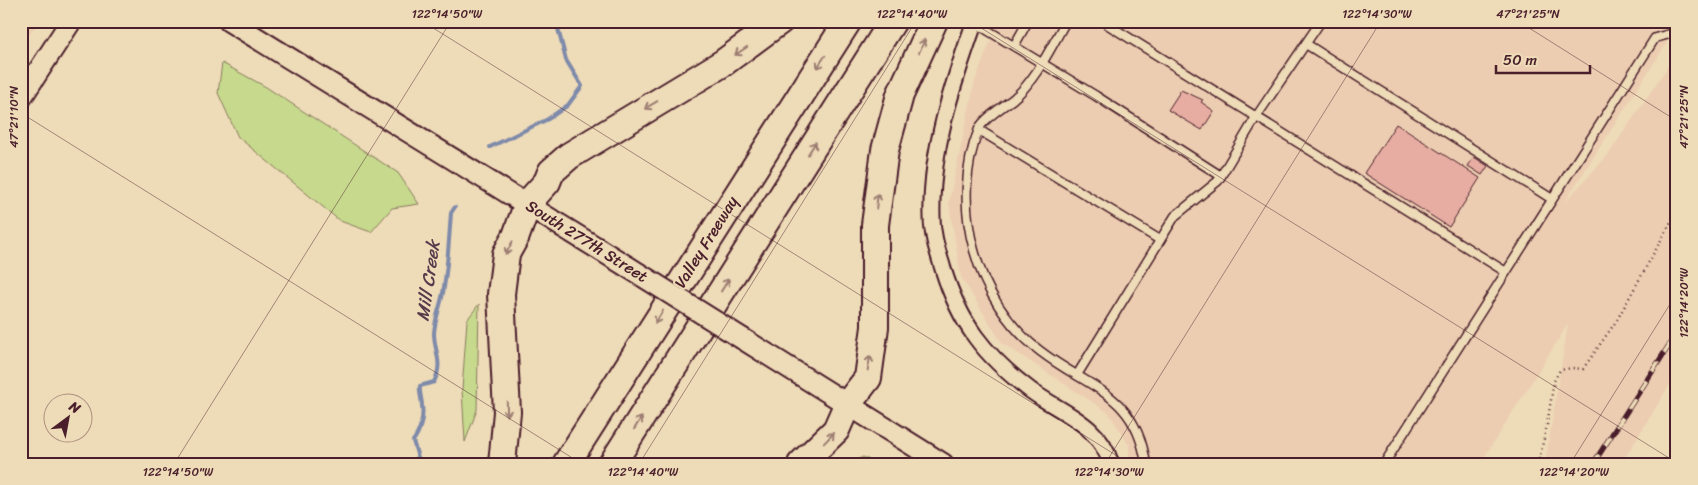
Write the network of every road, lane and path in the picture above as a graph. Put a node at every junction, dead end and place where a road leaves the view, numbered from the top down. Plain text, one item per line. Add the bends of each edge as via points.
1 (71, 21) edge
2 (229, 21) edge
3 (780, 21) edge
4 (848, 21) edge
5 (893, 21) edge
6 (934, 21) edge
7 (1028, 21) edge
8 (1066, 21) edge
9 (1102, 21) edge
10 (1321, 21) edge
11 (974, 22) edge
12 (1677, 32) edge
13 (1306, 44) junction
14 (1014, 46) junction
15 (1041, 62) junction
16 (29, 70) edge
17 (21, 98) edge
18 (1256, 117) junction
19 (979, 130) junction
20 (1221, 176) junction
21 (1552, 199) junction
22 (528, 204) junction
23 (1677, 211) edge
24 (1160, 240) junction
25 (1506, 272) junction
26 (1077, 376) junction
27 (847, 405) junction
28 (502, 464) edge
29 (566, 464) edge
30 (612, 464) edge
31 (801, 464) edge
32 (943, 464) edge
33 (1111, 464) edge
34 (1146, 464) edge
35 (1384, 464) edge
36 (1538, 464) edge

1 - 16 main road
2 - 22 main road, South 277th Street
3 -> 22 highway via 724,63 569,156 551,172 547,182
4 -> 29 highway, Valley Freeway
30 -> 5 highway
27 -> 6 highway via 868,378 875,327 875,226 885,150 900,96
7 - 14 lane
8 - 15 lane
9 - 18 lane
10 - 13 lane
11 - 14 lane
11 - 33 street via 943,122 934,179 932,218 946,280 972,334 991,356 1039,397 1098,435
12 - 21 lane via 1655,38
13 - 18 lane
13 - 21 lane
14 - 15 lane
15 - 19 lane via 1022,92
15 - 20 lane
16 - 17 main road
18 - 20 lane
18 - 25 lane
19 - 24 lane
19 - 26 lane via 968,178 966,216 977,261 994,298 1019,332 1039,351
20 - 24 lane via 1175,216
21 - 25 lane
22 - 27 main road, South 277th Street, bridge
22 -> 28 highway via 503,267 501,294 507,412
23 - 36 path via 1617,320 1583,369 1560,370 1554,381
24 - 26 lane
25 - 35 lane
26 - 34 lane via 1110,395 1130,416 1143,443
31 -> 27 highway via 836,430
27 - 32 main road, South 277th Street

